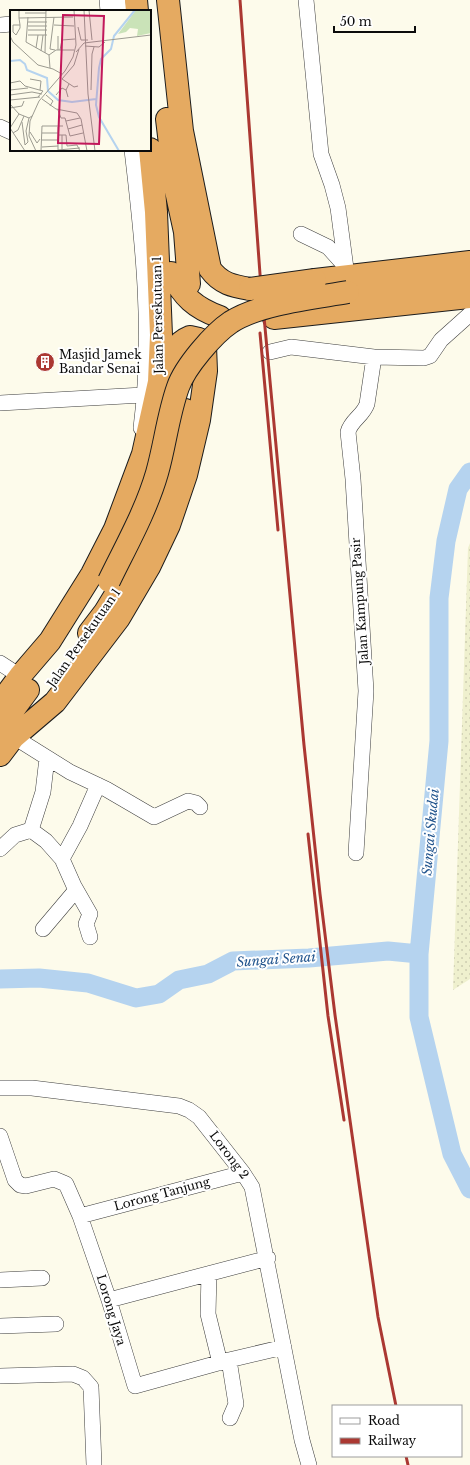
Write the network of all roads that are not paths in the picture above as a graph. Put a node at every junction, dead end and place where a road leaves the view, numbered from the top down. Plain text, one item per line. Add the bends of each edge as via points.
1 (107, 0) edge
2 (136, 0) edge
3 (154, 0) edge
4 (168, 0) edge
5 (306, 0) edge
6 (108, 10) edge
7 (137, 10) edge
8 (10, 24) edge
9 (0, 25) edge
10 (0, 127) edge
11 (10, 132) edge
12 (132, 151) edge
13 (150, 151) edge
14 (156, 212) junction
15 (301, 234) dead end
16 (470, 262) edge
17 (470, 277) edge
18 (347, 278) junction
19 (189, 284) dead end
20 (470, 297) edge
21 (470, 314) edge
22 (274, 318) junction
23 (270, 352) dead end
24 (374, 357) junction
25 (198, 373) junction
26 (151, 388) junction
27 (0, 403) edge
28 (0, 663) edge
29 (20, 676) junction
30 (0, 703) edge
31 (7, 733) edge
32 (0, 755) edge
33 (47, 758) junction
34 (98, 785) junction
35 (200, 807) dead end
36 (31, 830) junction
37 (0, 849) edge
38 (356, 853) dead end
39 (62, 859) junction
40 (76, 890) junction
41 (43, 929) dead end
42 (90, 937) dead end
43 (0, 1088) edge
44 (0, 1136) edge
45 (244, 1173) junction
46 (80, 1216) junction
47 (268, 1258) junction
48 (209, 1274) junction
49 (42, 1278) dead end
50 (0, 1280) edge
51 (109, 1300) junction
52 (56, 1324) dead end
53 (0, 1326) edge
54 (284, 1347) junction
55 (224, 1361) junction
56 (0, 1376) edge
57 (230, 1418) dead end
58 (94, 1465) edge
59 (309, 1465) edge

1 - 6 street
2 - 7 highway
3 - 19 highway via 168,139 185,232
4 - 18 highway, bridge via 182,131 210,269 217,278 228,285 250,289
5 - 18 street via 320,154 338,208
8 - 9 street
10 - 11 street
12 - 26 street via 145,267 146,354
13 - 14 highway, Jalan Persekutuan 1
14 - 22 highway, bridge via 170,269 178,287 190,301 204,311 220,317
14 - 26 highway, Jalan Persekutuan 1 via 161,336
15 - 18 street via 328,247
16 - 18 highway
17 - 18 highway
18 - 31 highway, bridge via 301,300 254,312 231,322 201,352 178,386 157,473 138,523 109,581
20 - 22 highway
21 - 24 street via 441,340 430,356
22 - 25 highway via 243,327 222,343
23 - 24 street via 291,347
24 - 38 street, Jalan Kampung Pasir via 365,411 349,425 348,432 366,691
25 - 26 highway via 205,346 199,339 190,337 176,347
25 - 31 highway, Jalan Persekutuan 1 via 166,486 138,558 105,612
26 - 27 street
26 - 29 highway, Jalan Persekutuan 1 via 143,454 115,529 92,574 50,641
28 - 29 street
29 - 30 highway, Jalan Persekutuan 1
31 - 32 highway, Jalan Persekutuan 1
31 - 33 street
33 - 34 street
33 - 36 street via 43,792
34 - 35 street via 154,817 188,801
34 - 39 street
36 - 37 street via 15,835
36 - 39 street via 46,841
39 - 40 street
40 - 41 street
40 - 42 street via 90,914 86,924
43 - 45 street, Lorong 2 via 32,1088 179,1106 198,1116
44 - 46 street, Lorong Jaya via 20,1185 26,1186 54,1179 66,1184
45 - 46 street, Lorong Tanjung
45 - 47 street, Lorong 2 via 252,1187
46 - 51 street, Lorong Jaya
47 - 48 street
47 - 54 street, Lorong 2
48 - 51 street
48 - 55 street via 208,1314
49 - 50 street
51 - 55 street, Lorong Jaya via 135,1386
52 - 53 street
54 - 55 street, Lorong Jaya
54 - 59 street, Lorong 2
55 - 57 street via 236,1404
56 - 58 street via 73,1374 83,1378 91,1387

